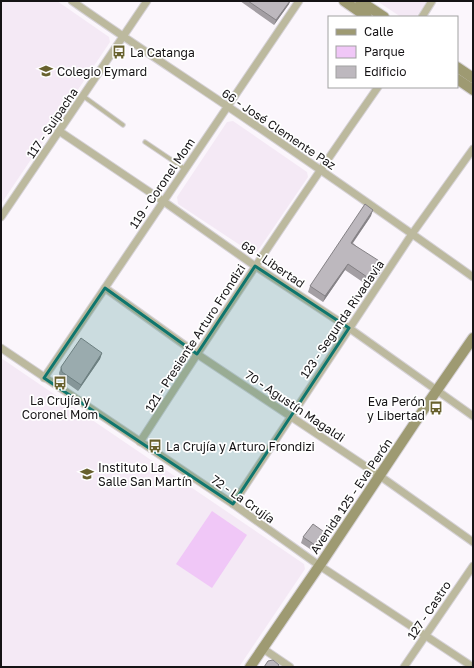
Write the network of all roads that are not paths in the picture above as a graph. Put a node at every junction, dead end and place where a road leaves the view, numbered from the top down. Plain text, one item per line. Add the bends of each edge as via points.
1 (72, 1) edge
2 (148, 1) edge
3 (298, 1) edge
4 (344, 1) edge
5 (360, 1) edge
6 (432, 1) edge
7 (366, 16) edge
8 (382, 16) edge
9 (423, 16) edge
10 (123, 37) junction
11 (458, 68) edge
12 (473, 78) edge
13 (458, 79) edge
14 (377, 88) edge
15 (473, 90) edge
16 (83, 96) junction
17 (228, 106) junction
18 (123, 125) dead end
19 (59, 131) junction
20 (145, 142) dead end
21 (473, 149) edge
22 (185, 169) junction
23 (320, 170) junction
24 (163, 201) junction
25 (1, 217) edge
26 (412, 234) junction
27 (255, 266) junction
28 (473, 277) edge
29 (105, 288) junction
30 (349, 328) junction
31 (473, 338) edge
32 (1, 348) edge
33 (197, 354) junction
34 (44, 378) junction
35 (437, 391) junction
36 (291, 416) junction
37 (473, 416) edge
38 (140, 442) junction
39 (380, 476) junction
40 (233, 504) junction
41 (473, 542) edge
42 (320, 566) junction
43 (473, 566) edge
44 (425, 635) junction
45 (262, 648) junction
46 (250, 667) edge
47 (290, 667) edge
48 (404, 667) edge
49 (473, 667) edge

1 - 10 street, 66 - José Clemente Paz
2 - 10 street, 117 - Suipacha
3 - 17 street, 119 - Coronel Mom
4 - 7 main road
5 - 8 main road
6 - 9 street
10 - 16 street, 117 - Suipacha
10 - 17 street, 66 - José Clemente Paz
11 - 12 main road
13 - 15 main road
14 - 23 street, 121 - Presiente Arturo Frondizi
16 - 18 lane
16 - 19 street, 117 - Suipacha
17 - 22 street, 119 - Coronel Mom
17 - 23 street, 66 - José Clemente Paz
19 - 24 street, 68 - Libertad
19 - 25 street, 117 - Suipacha
20 - 22 lane
21 - 26 street, 123 - Segunda Rivadavia
22 - 24 street, 119 - Coronel Mom
23 - 26 street, 66 - José Clemente Paz
23 - 27 street, 121 - Presiente Arturo Frondizi
24 - 27 street, 68 - Libertad
24 - 29 street, 119 - Coronel Mom
26 - 28 street, 66 - José Clemente Paz
26 - 30 street, 123 - Segunda Rivadavia
27 - 30 street, 68 - Libertad
27 - 33 street, 121 - Presiente Arturo Frondizi
29 - 33 street, 70 - Agustín Magaldi
29 - 34 street, 119 - Coronel Mom
30 - 35 street, 68 - Libertad
30 - 36 street, 123 - Segunda Rivadavia
31 - 35 main road, Avenida 125 - Eva Perón
32 - 34 street, 72 - La Crujía
33 - 36 street, 70 - Agustín Magaldi
33 - 38 street, 121 - Presiente Arturo Frondizi
34 - 38 street, 72 - La Crujía
35 - 37 street, 68 - Libertad
35 - 39 main road, Avenida 125 - Eva Perón
36 - 39 street, 70 - Agustín Magaldi
36 - 40 street, 123 - Segunda Rivadavia
38 - 40 street, 72 - La Crujía
39 - 41 street, 70 - Agustín Magaldi
39 - 42 main road, Avenida 125 - Eva Perón
40 - 42 street, 72 - La Crujía
42 - 44 street, 72 - La Crujía
42 - 45 main road, Avenida 125 - Eva Perón
43 - 44 street, 127 - Castro
44 - 48 street, 127 - Castro
44 - 49 street, 72 - La Crujía
45 - 46 main road, Avenida 125 - Eva Perón
45 - 47 street

